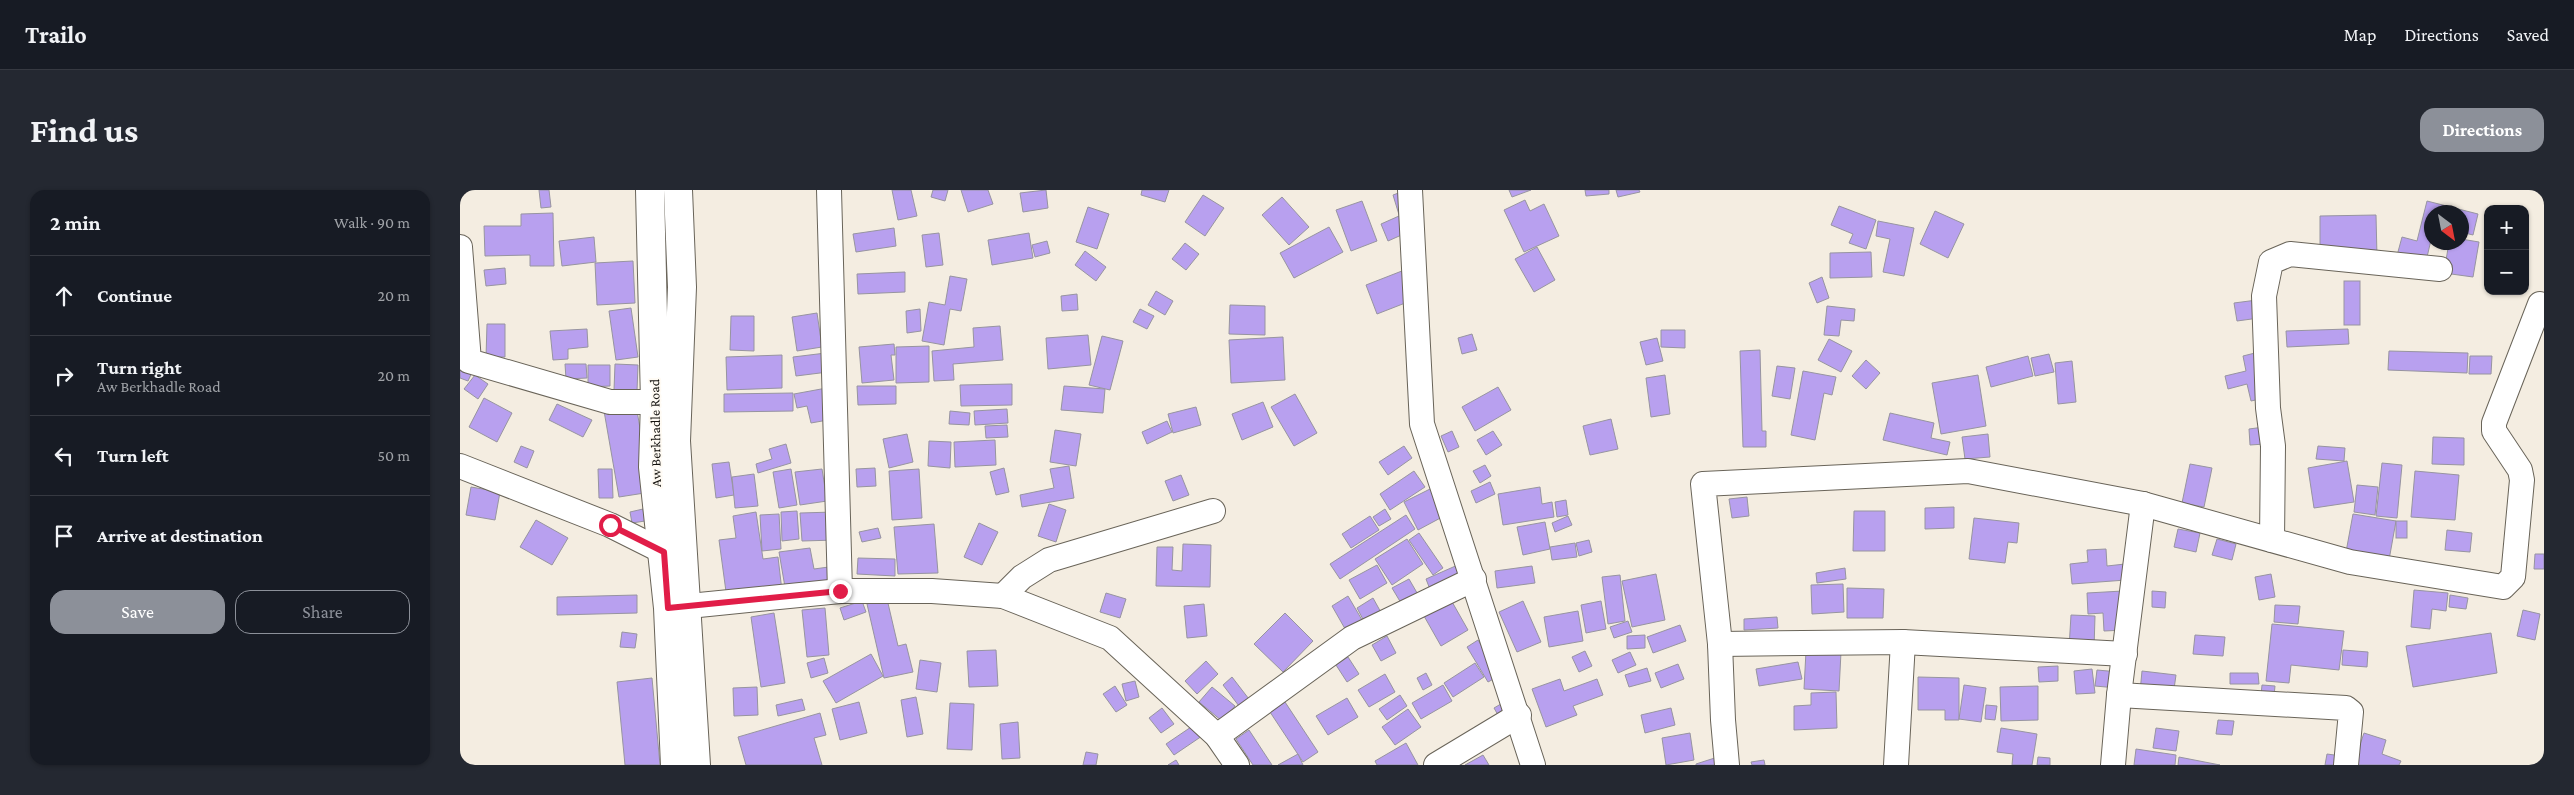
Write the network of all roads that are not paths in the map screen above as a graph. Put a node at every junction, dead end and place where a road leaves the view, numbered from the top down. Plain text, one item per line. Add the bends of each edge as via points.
1 (650, 190) edge
2 (678, 190) edge
3 (829, 190) edge
4 (1410, 190) edge
5 (460, 247) edge
6 (2440, 269) dead end
7 (2540, 304) dead end
8 (655, 402) junction
9 (460, 466) edge
10 (2143, 504) junction
11 (1214, 511) dead end
12 (2272, 540) junction
13 (674, 552) junction
14 (1474, 579) junction
15 (840, 591) junction
16 (1003, 596) junction
17 (678, 607) junction
18 (1904, 642) junction
19 (1720, 644) junction
20 (2125, 654) junction
21 (2119, 695) junction
22 (1519, 716) junction
23 (1217, 736) junction
24 (675, 765) edge
25 (696, 765) edge
26 (1237, 765) edge
27 (1436, 765) edge
28 (1534, 765) edge
29 (1727, 765) edge
30 (1896, 765) edge
31 (2113, 765) edge
32 (2346, 765) edge

1 - 8 main road, Aw Berkhadle Road
2 - 13 main road, Aw Berkhadle Road via 682,287
3 - 15 street
4 - 14 street via 1422,424
5 - 8 street via 469,361 610,402
6 - 12 street via 2290,254 2271,262 2264,296 2268,408 2273,446
7 - 12 street via 2494,424 2494,431 2520,470 2522,480 2513,577 2503,586 2350,562
8 - 13 main road, Aw Berkhadle Road via 653,467
9 - 13 street
10 - 12 street
10 - 19 street via 1968,471 1704,484
10 - 20 street
11 - 16 street via 1049,560 1022,577
13 - 17 main road, Aw Berkhadle Road
14 - 22 street
14 - 23 street via 1352,638
15 - 16 street via 932,591
15 - 17 street
16 - 23 street via 1110,638
17 - 24 main road, Aw Berkhadle Road
17 - 25 main road, Aw Berkhadle Road
18 - 19 street
18 - 20 street
18 - 30 street
19 - 29 street
20 - 21 street
21 - 31 street
21 - 32 street via 2346,708 2352,712
22 - 27 street
22 - 28 street
23 - 26 street

